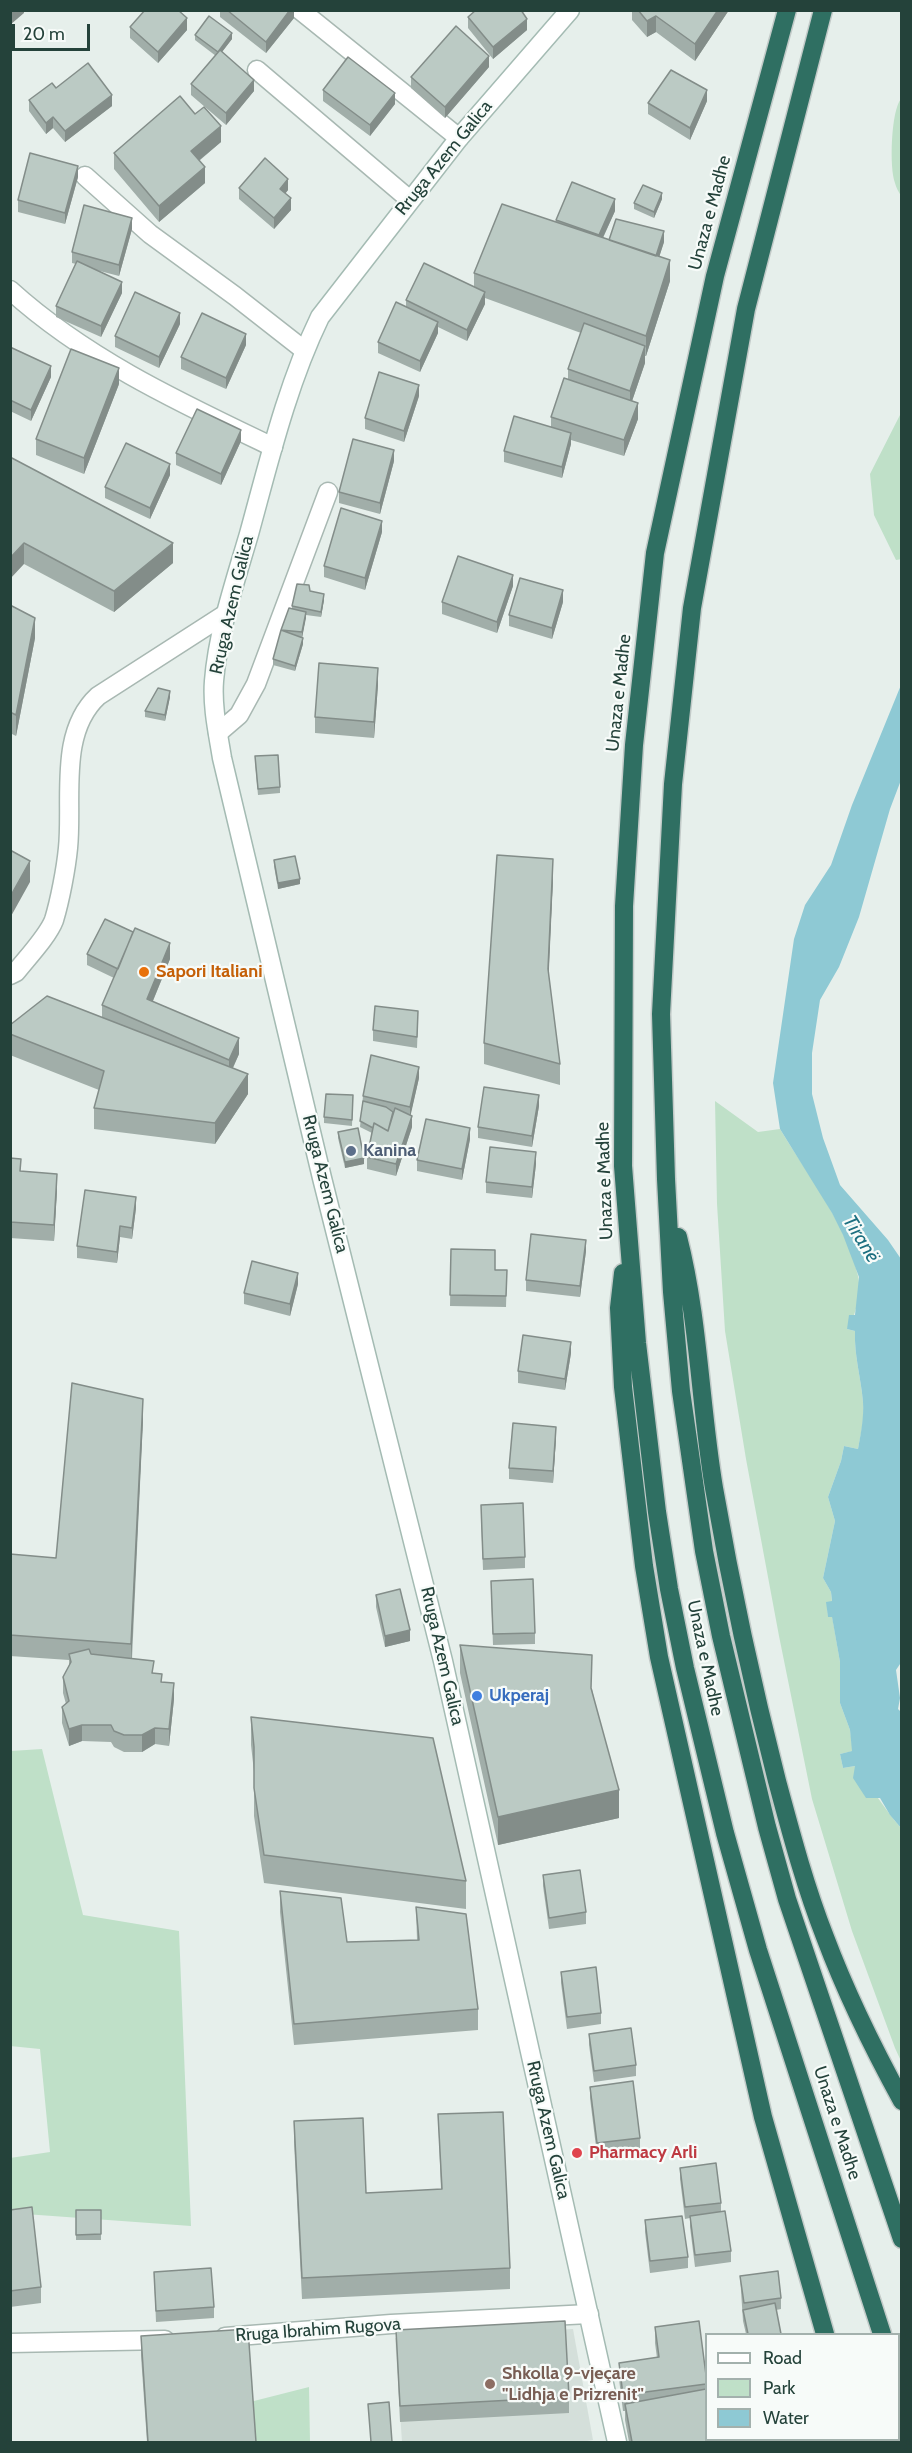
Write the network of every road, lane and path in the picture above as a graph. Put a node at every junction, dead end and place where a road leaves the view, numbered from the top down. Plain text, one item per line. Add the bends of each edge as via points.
1 (300, 10) edge
2 (570, 10) edge
3 (787, 10) edge
4 (823, 10) edge
5 (257, 70) dead end
6 (459, 138) junction
7 (84, 176) dead end
8 (410, 200) junction
9 (10, 290) edge
10 (304, 350) junction
11 (273, 447) junction
12 (328, 492) dead end
13 (227, 613) junction
14 (218, 733) junction
15 (10, 975) edge
16 (669, 1213) junction
17 (629, 1258) junction
18 (902, 2101) edge
19 (902, 2239) edge
20 (589, 2314) junction
21 (825, 2333) edge
22 (882, 2333) edge
23 (204, 2338) edge
24 (182, 2339) edge
25 (10, 2343) edge
26 (617, 2442) edge

1 - 6 main road
2 - 6 main road, Rruga Azem Galica
3 - 17 highway, Unaza e Madhe via 715,276 655,553 634,745 624,906 623,1166
4 - 16 highway, Unaza e Madhe via 746,309 692,608 673,784 661,1014
5 - 8 main road
6 - 8 main road, Rruga Azem Galica
7 - 10 main road via 150,234
8 - 10 main road, Rruga Azem Galica via 320,317
9 - 11 main road via 59,331 116,367
10 - 11 main road, Rruga Azem Galica
11 - 13 main road, Rruga Azem Galica
12 - 14 main road via 256,684 239,715
13 - 14 main road, Rruga Azem Galica via 214,683
13 - 15 main road via 86,707 75,730 68,850 53,922
14 - 20 main road, Rruga Azem Galica via 322,1178 443,1661
16 - 18 highway via 688,1280 704,1424 724,1542 784,1808 825,1937 866,2032
16 - 19 highway, Unaza e Madhe via 681,1391 704,1551 722,1636 787,1899
17 - 21 highway via 619,1308 623,1387 658,1657 763,2117
17 - 22 highway, Unaza e Madhe via 657,1512 669,1589 704,1747 758,1950
20 - 23 main road, Rruga Ibrahim Rugova
20 - 26 main road, Rruga Azem Galica
24 - 25 main road

